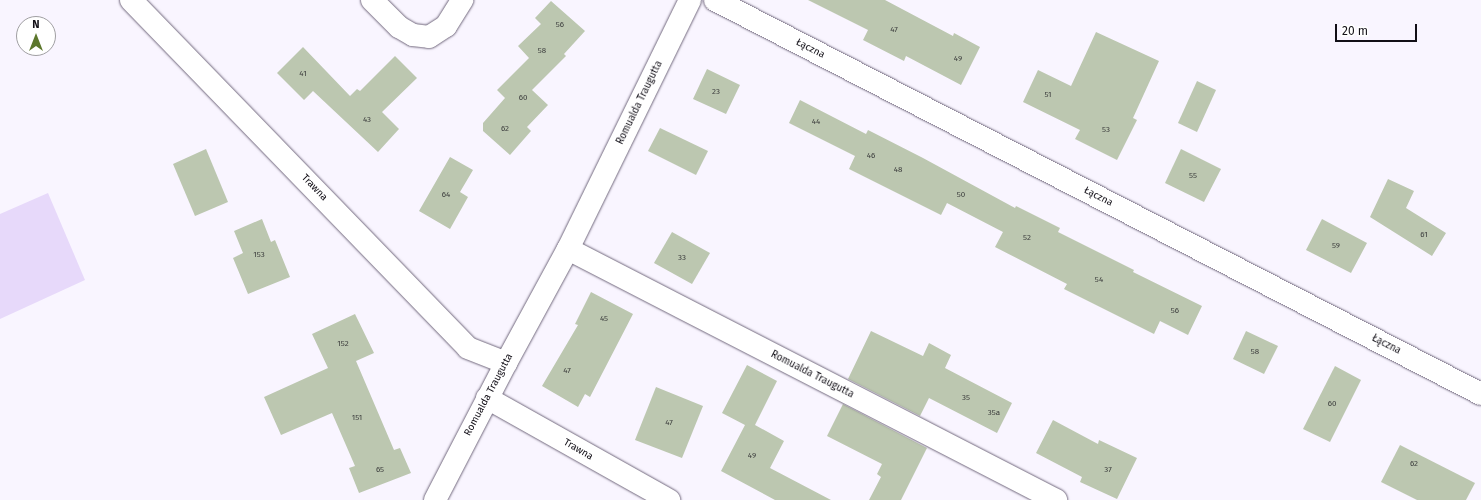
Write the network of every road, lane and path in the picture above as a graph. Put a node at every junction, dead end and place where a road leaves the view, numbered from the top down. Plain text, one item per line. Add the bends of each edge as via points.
1 (131, 0) edge
2 (372, 0) edge
3 (462, 0) edge
4 (690, 0) edge
5 (715, 0) edge
6 (568, 249) junction
7 (506, 363) junction
8 (1481, 394) edge
9 (487, 398) junction
10 (435, 500) edge
11 (669, 500) edge
12 (1056, 500) edge

1 - 7 street, Trawna via 468,348
2 - 3 street via 399,27 412,35 429,37 446,26
4 - 6 street, Romualda Traugutta
5 - 8 street, Łączna
6 - 7 street, Romualda Traugutta
6 - 12 street, Romualda Traugutta
7 - 9 street, Romualda Traugutta
9 - 10 street, Romualda Traugutta
9 - 11 street, Trawna

